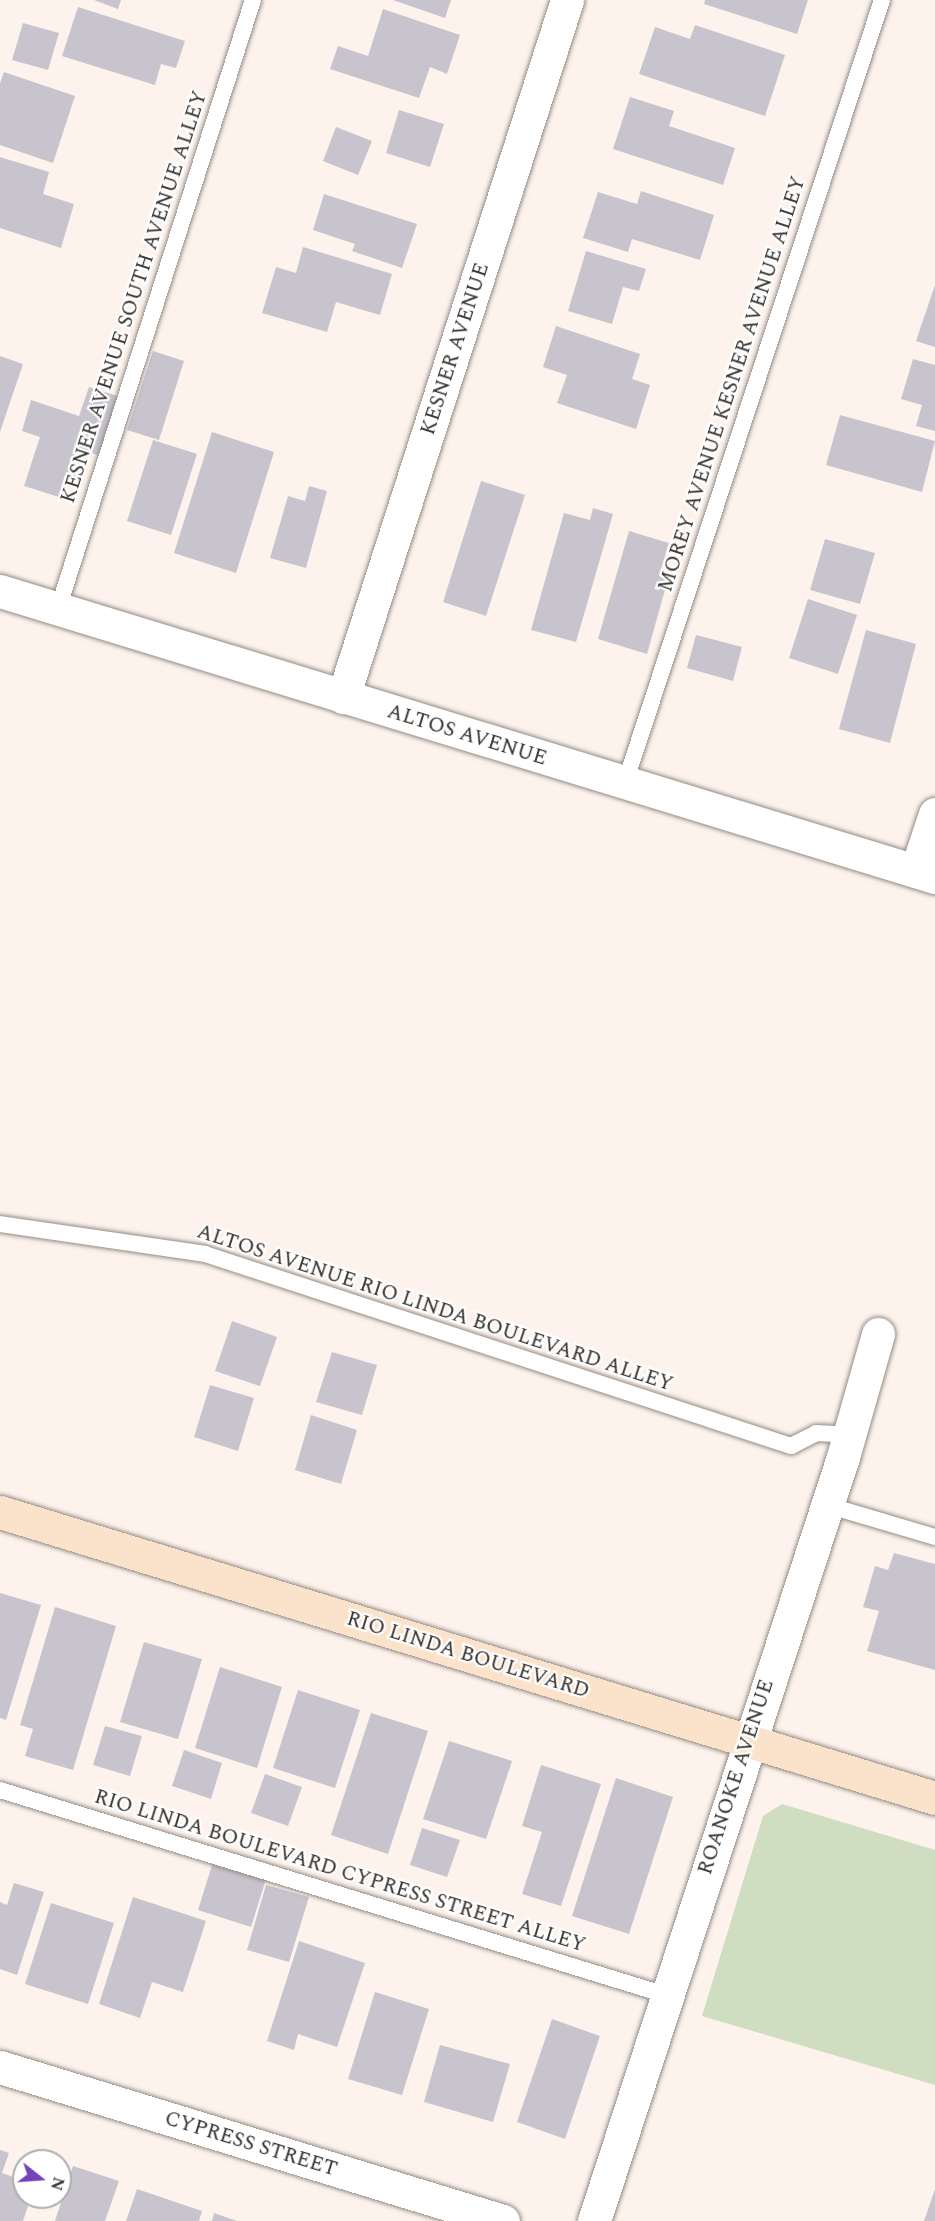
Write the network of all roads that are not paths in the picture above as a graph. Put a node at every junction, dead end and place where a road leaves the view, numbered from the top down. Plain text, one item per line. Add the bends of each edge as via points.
1 (253, 0) edge
2 (567, 0) edge
3 (882, 0) edge
4 (0, 591) edge
5 (58, 609) junction
6 (343, 697) junction
7 (625, 783) junction
8 (935, 814) edge
9 (926, 874) edge
10 (0, 1224) edge
11 (878, 1334) dead end
12 (849, 1435) junction
13 (827, 1505) junction
14 (0, 1512) edge
15 (935, 1537) edge
16 (748, 1740) junction
17 (0, 1790) edge
18 (935, 1798) edge
19 (666, 1995) junction
20 (0, 2067) edge
21 (502, 2221) edge
22 (594, 2221) edge

1 - 5 lane, KESNER AVENUE SOUTH AVENUE ALLEY
2 - 6 street, KESNER AVENUE
3 - 7 lane, MOREY AVENUE KESNER AVENUE ALLEY
4 - 5 street, ALTOS AVENUE
5 - 6 street, ALTOS AVENUE
6 - 7 street, ALTOS AVENUE
7 - 9 street, ALTOS AVENUE
8 - 9 street
10 - 12 lane, ALTOS AVENUE RIO LINDA BOULEVARD ALLEY via 204,1254 791,1446 816,1433
11 - 12 street, ROANOKE AVENUE
12 - 13 street, ROANOKE AVENUE
13 - 15 lane
13 - 16 street, ROANOKE AVENUE
14 - 16 main road, RIO LINDA BOULEVARD
16 - 18 main road, RIO LINDA BOULEVARD
16 - 19 street, ROANOKE AVENUE
17 - 19 lane, RIO LINDA BOULEVARD CYPRESS STREET ALLEY
19 - 22 street, ROANOKE AVENUE
20 - 21 street, CYPRESS STREET

